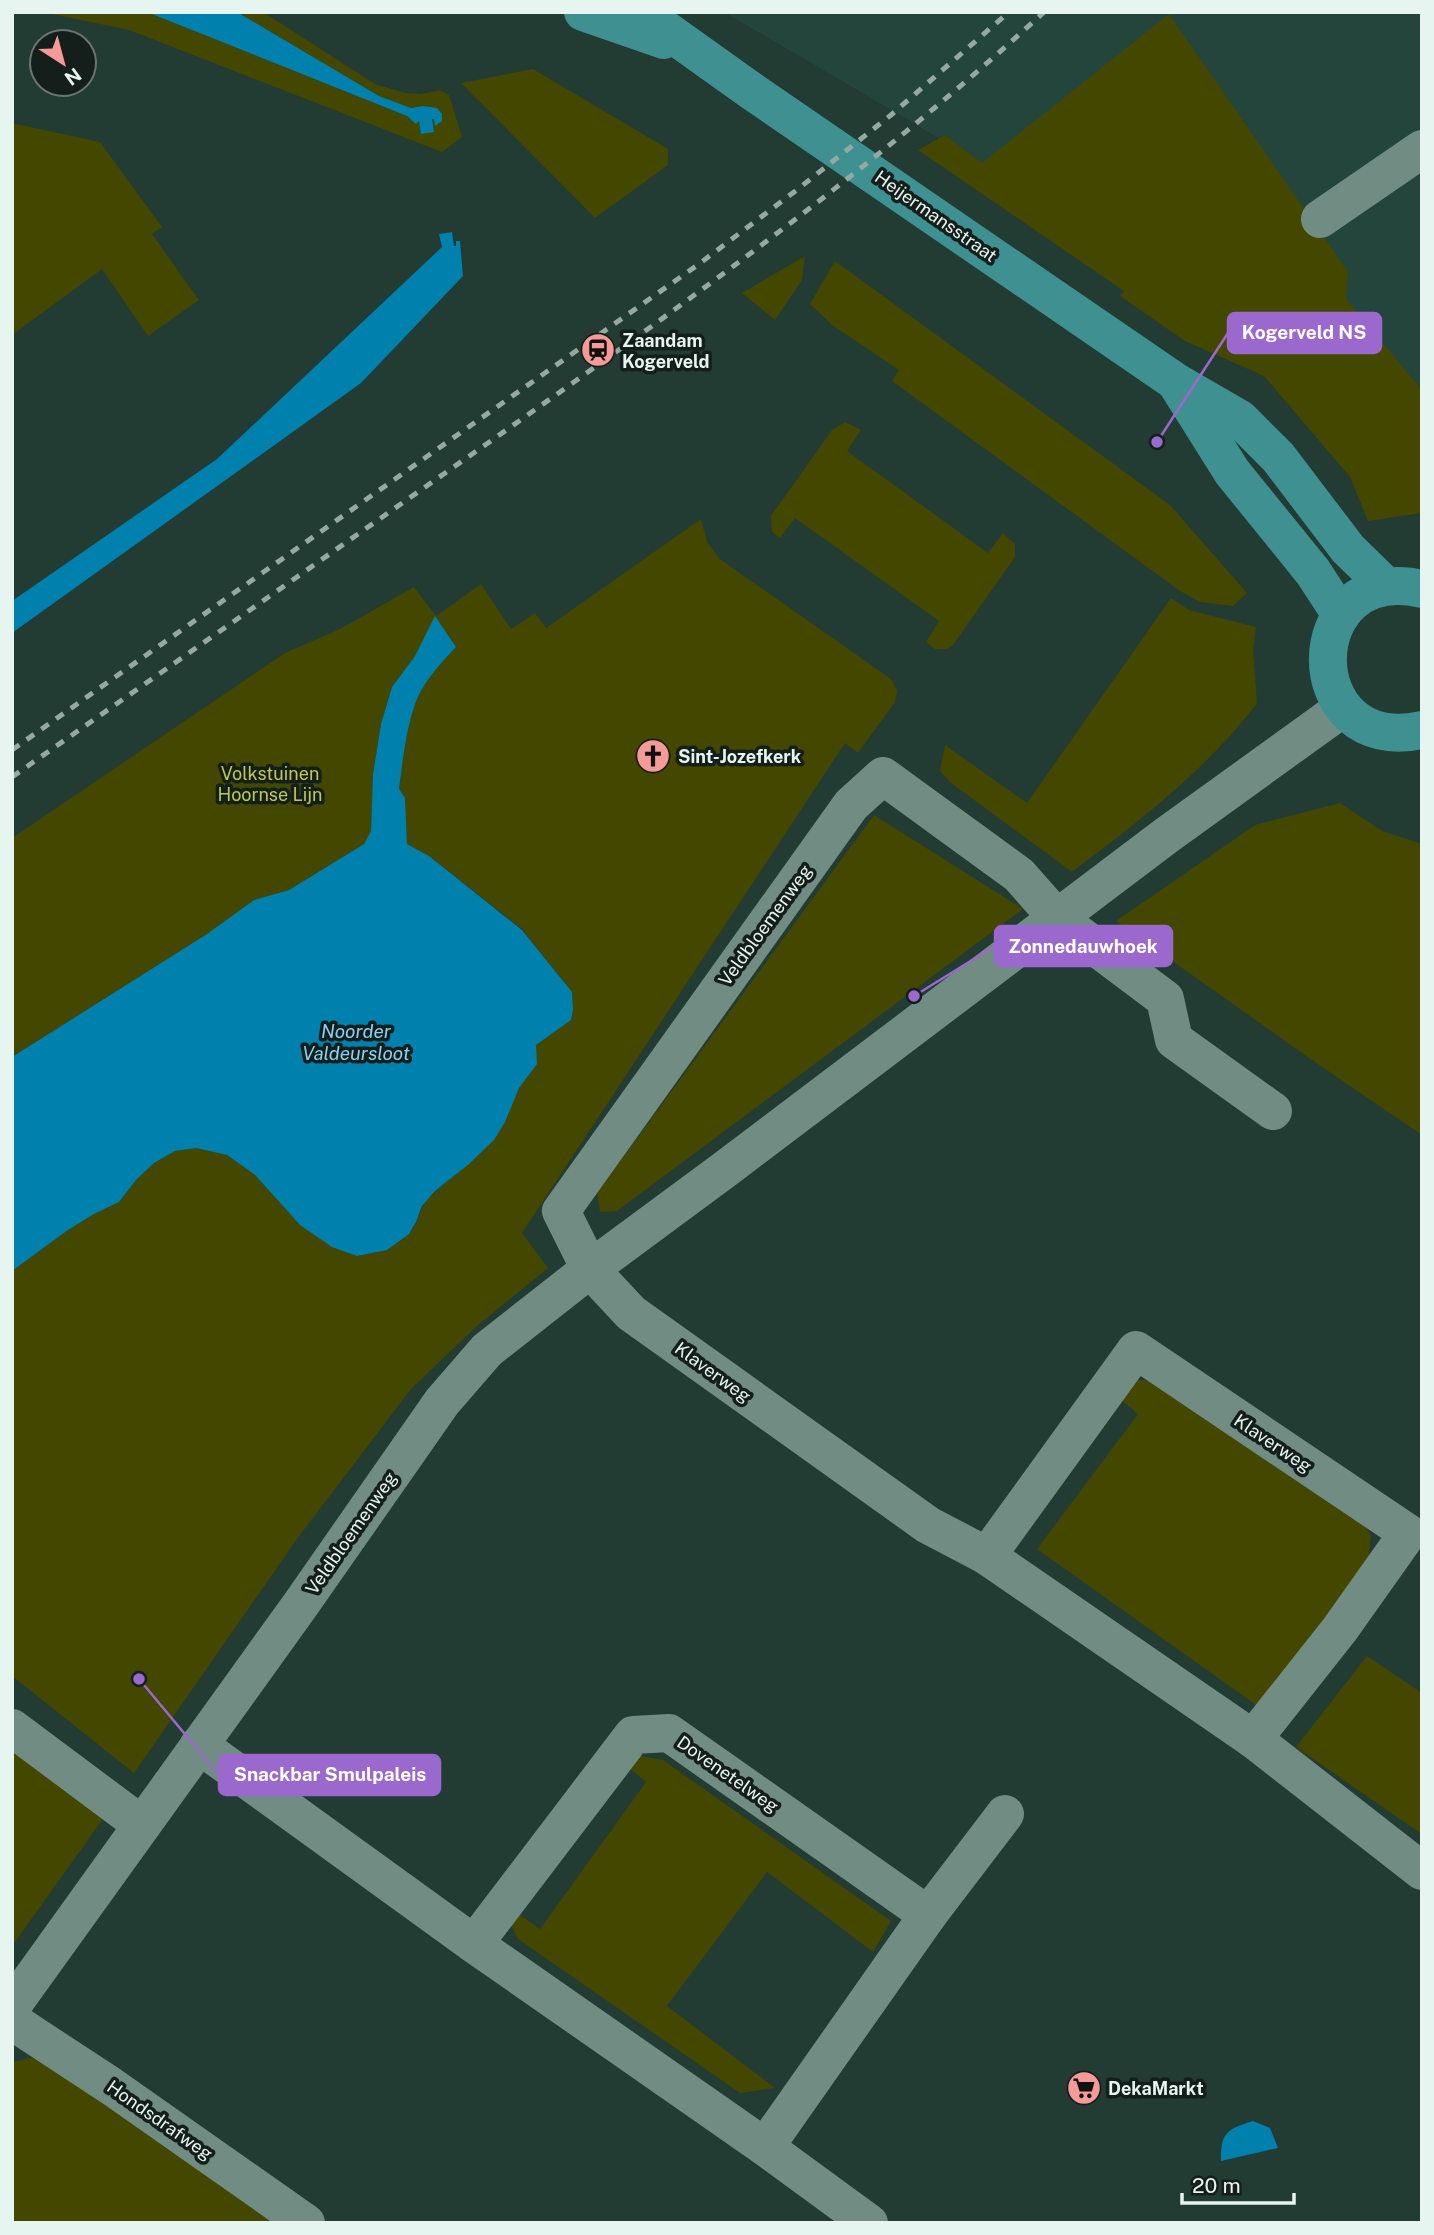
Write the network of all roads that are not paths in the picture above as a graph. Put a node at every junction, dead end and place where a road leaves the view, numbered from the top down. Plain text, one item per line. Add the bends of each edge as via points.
1 (583, 12) edge
2 (642, 12) edge
3 (696, 51) junction
4 (1422, 149) edge
5 (1320, 219) dead end
6 (1176, 382) junction
7 (1404, 587) edge
8 (1341, 615) junction
9 (1343, 708) junction
10 (1422, 730) edge
11 (1057, 918) junction
12 (1273, 1111) dead end
13 (590, 1269) junction
14 (987, 1556) junction
15 (12, 1728) edge
16 (1253, 1739) junction
17 (199, 1745) junction
18 (1004, 1814) dead end
19 (142, 1825) junction
20 (1422, 1871) edge
21 (928, 1915) junction
22 (474, 1944) junction
23 (12, 2006) edge
24 (12, 2021) edge
25 (765, 2147) junction
26 (306, 2223) edge
27 (869, 2223) edge

1 - 3 main road, Heijermansstraat
2 - 3 main road, Heijermansstraat
3 - 6 main road, Heijermansstraat
4 - 5 street
6 - 7 main road, Heijermansstraat via 1240,419 1278,457 1348,549
6 - 8 main road, Heijermansstraat via 1232,472 1313,572
7 - 8 main road via 1368,592
8 - 9 main road via 1329,640 1327,668
9 - 10 main road via 1370,727 1388,732
9 - 11 street, Veldbloemenweg
11 - 12 street via 1165,999 1174,1040
11 - 13 street, Veldbloemenweg
11 - 13 street, Veldbloemenweg via 1019,875 883,776 851,805 561,1211
13 - 14 street, Klaverweg via 641,1321 928,1525
13 - 17 street, Veldbloemenweg via 487,1350 442,1402
14 - 16 street, Klaverweg
14 - 16 street, Klaverweg via 1136,1350 1408,1533
15 - 19 street
16 - 20 street, Klaverweg
17 - 19 street, Veldbloemenweg
17 - 22 street
18 - 21 street
19 - 23 street, Veldbloemenweg
21 - 22 street, Dovenetelweg via 669,1733 634,1735
21 - 25 street
22 - 25 street
24 - 26 street, Hondsdrafweg
25 - 27 street

